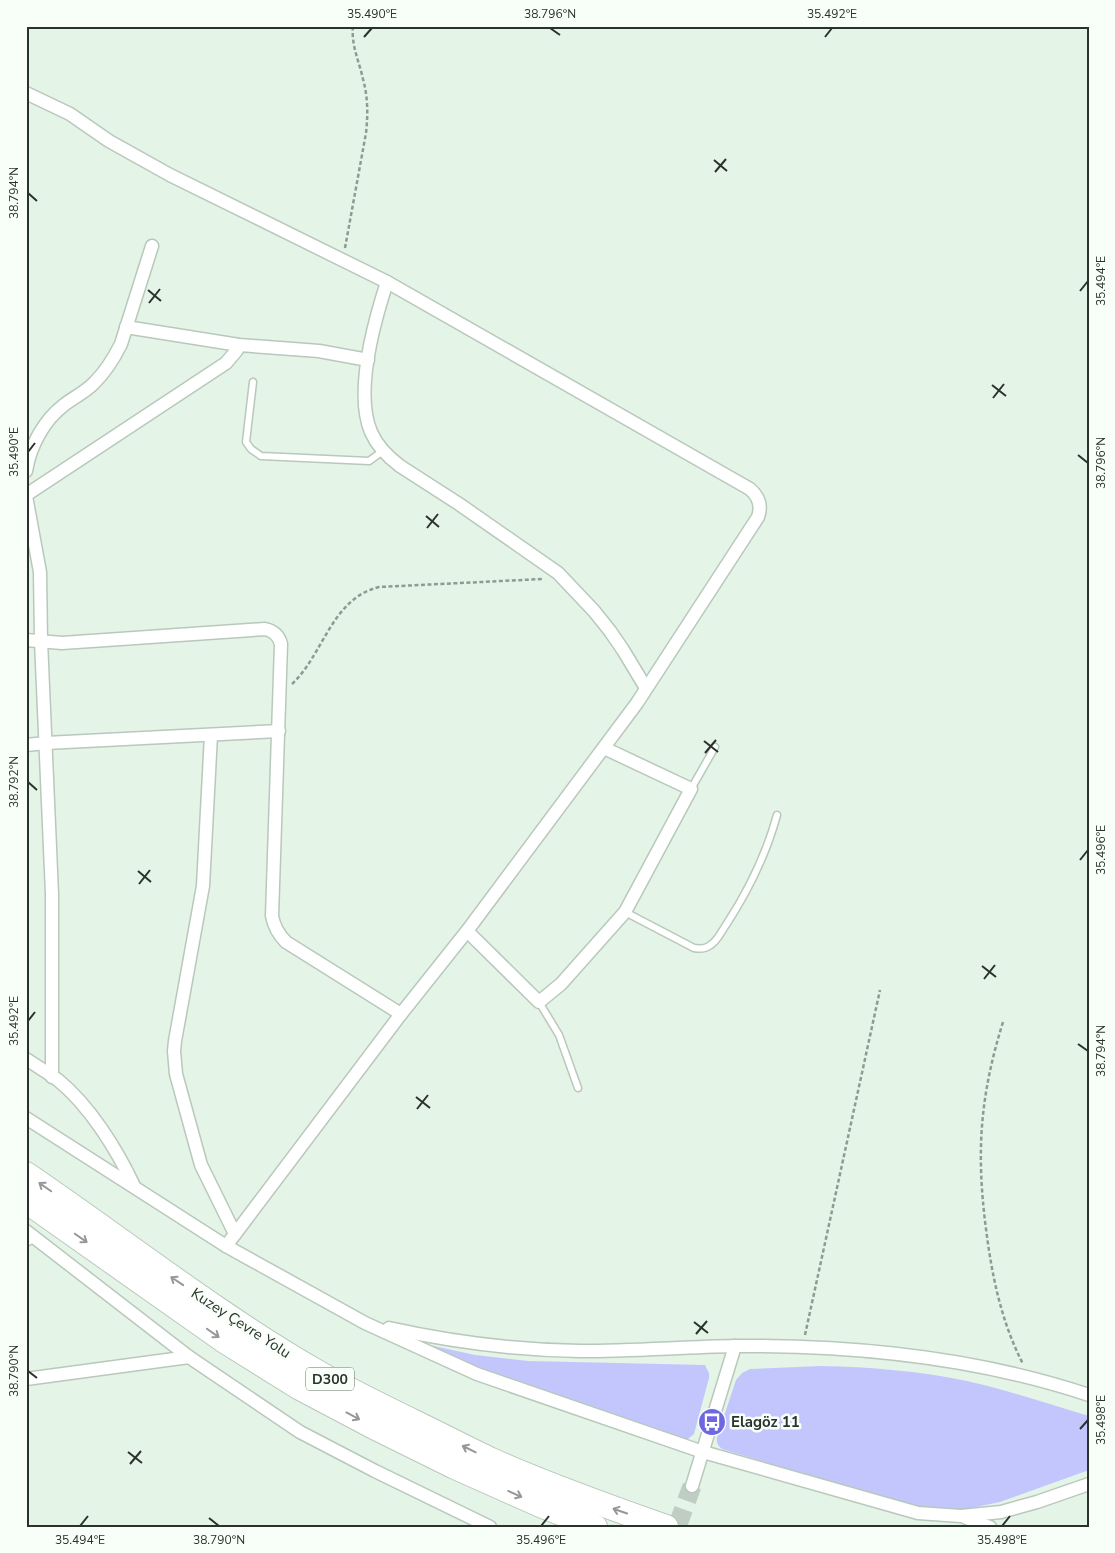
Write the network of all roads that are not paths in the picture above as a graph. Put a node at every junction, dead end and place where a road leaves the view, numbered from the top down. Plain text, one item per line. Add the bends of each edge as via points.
1 (26, 93) edge
2 (152, 246) dead end
3 (387, 282) junction
4 (126, 327) junction
5 (239, 345) junction
6 (368, 360) junction
7 (253, 382) dead end
8 (383, 451) junction
9 (26, 471) edge
10 (27, 500) edge
11 (26, 640) edge
12 (41, 642) junction
13 (646, 688) junction
14 (278, 731) junction
15 (211, 735) junction
16 (46, 743) junction
17 (26, 745) edge
18 (715, 747) dead end
19 (604, 748) junction
20 (691, 790) junction
21 (777, 815) dead end
22 (625, 912) junction
23 (467, 931) junction
24 (539, 1002) junction
25 (401, 1014) junction
26 (26, 1058) edge
27 (52, 1077) junction
28 (578, 1088) dead end
29 (26, 1118) edge
30 (26, 1174) edge
31 (135, 1187) junction
32 (26, 1200) edge
33 (235, 1234) junction
34 (29, 1237) edge
35 (226, 1246) junction
36 (365, 1323) junction
37 (735, 1346) junction
38 (189, 1357) junction
39 (26, 1379) edge
40 (1089, 1395) edge
41 (703, 1452) junction
42 (1089, 1484) edge
43 (692, 1486) tunnel mouth
44 (961, 1516) junction
45 (490, 1527) edge
46 (595, 1527) edge
47 (666, 1527) edge
48 (990, 1527) edge

1 - 3 street via 70,114 109,141 170,175
2 - 4 street
3 - 6 street via 375,320
3 - 13 street via 750,489 758,498 758,517
4 - 5 street
4 - 9 street via 121,344 100,377 49,419 36,440
5 - 6 street via 319,351
5 - 10 street via 226,364
6 - 8 street via 365,412 371,432
7 - 8 lane via 246,442 261,456 368,461
8 - 13 street via 400,466 558,573 610,631
10 - 12 street via 40,572
11 - 12 street
12 - 14 street via 270,630 281,644
12 - 16 street
13 - 19 street
14 - 15 street
14 - 25 street via 273,923 286,942
15 - 16 street
15 - 33 street via 203,886 175,1040 174,1062 201,1165
16 - 17 street
16 - 27 street via 52,894
18 - 20 lane
19 - 20 street
19 - 23 street
20 - 22 street
21 - 22 lane via 753,880 710,946 694,948
22 - 24 street via 561,984
23 - 24 street
23 - 25 street
24 - 28 lane via 559,1035
25 - 33 street
26 - 27 street
27 - 31 street via 92,1116
29 - 31 street
47 -> 30 highway, Kuzey Çevre Yolu / D300 via 489,1458 317,1372 166,1274
31 - 35 street
32 -> 46 highway, Kuzey Çevre Yolu / D300 via 223,1340 300,1388 455,1467
33 - 35 street
34 - 38 street
35 - 36 street
36 - 37 street via 455,1341 546,1350
36 - 41 street via 477,1374
37 - 40 street via 915,1356 959,1362
37 - 41 street
38 - 39 street
38 - 45 street via 300,1432
41 - 43 street
41 - 44 street via 918,1513
42 - 44 street via 1019,1508
44 - 48 street

